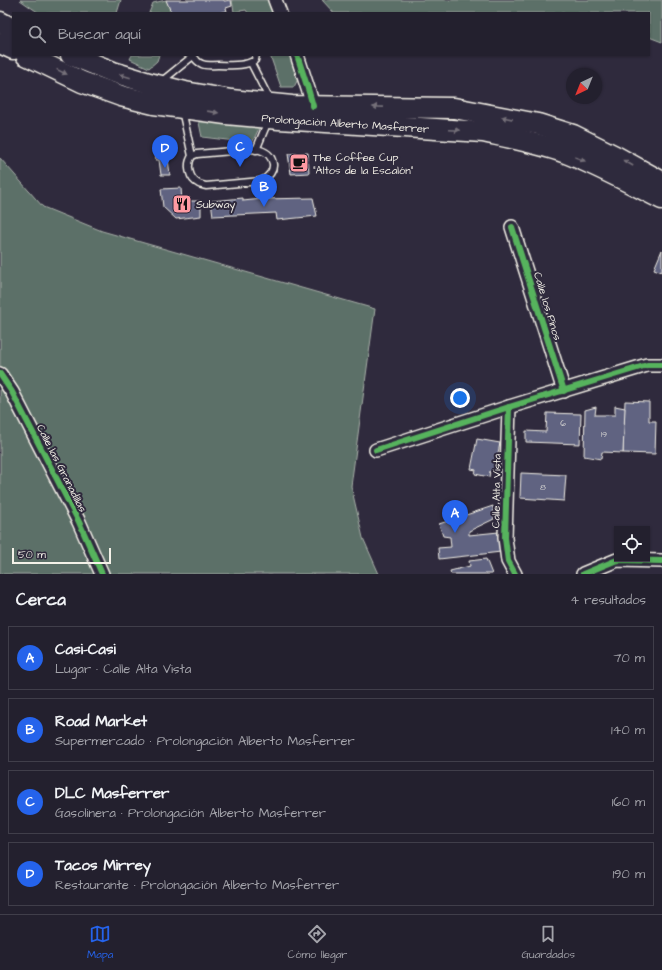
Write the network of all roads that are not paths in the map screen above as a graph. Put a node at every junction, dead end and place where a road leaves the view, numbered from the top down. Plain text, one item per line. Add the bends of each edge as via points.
1 (274, 0) edge
2 (280, 12) edge
3 (0, 22) edge
4 (12, 28) edge
5 (0, 43) edge
6 (12, 49) edge
7 (28, 56) edge
8 (73, 56) edge
9 (192, 56) edge
10 (194, 56) edge
11 (256, 56) edge
12 (297, 56) edge
13 (251, 63) junction
14 (158, 85) junction
15 (313, 106) junction
16 (181, 108) junction
17 (271, 111) junction
18 (256, 150) junction
19 (192, 156) junction
20 (662, 182) edge
21 (662, 199) edge
22 (512, 227) dead end
23 (662, 365) edge
24 (0, 374) edge
25 (564, 391) junction
26 (508, 408) junction
27 (376, 450) dead end
28 (662, 561) edge
29 (102, 574) edge
30 (515, 574) edge
31 (582, 574) edge

1 - 2 street
3 - 4 main road
5 - 6 main road
7 -> 16 main road, Prolongación Alberto Masferrer via 82,82 121,96
14 -> 8 main road, Prolongación Alberto Masferrer via 113,72
9 - 14 lane
10 - 13 lane via 204,65
11 - 13 lane
12 - 15 street
13 - 17 lane
14 - 17 main road, Prolongación Alberto Masferrer
15 - 17 main road, Prolongación Alberto Masferrer via 292,106
20 -> 15 main road, Prolongación Alberto Masferrer via 573,135 538,124 454,108
16 -> 17 main road, Prolongación Alberto Masferrer via 226,114
16 - 19 lane
17 - 18 lane
17 -> 21 main road, Prolongación Alberto Masferrer via 483,132 511,138 578,158
18 - 19 lane
18 - 19 lane via 268,154 273,164 270,175 262,181 206,186 199,184 193,179 188,167
22 - 25 street, Calle los Pinos
23 - 25 street via 647,365
24 - 29 street, Calle las Granadillas via 12,392 79,522
25 - 26 street
26 - 27 street
26 - 30 street, Calle Alta Vista via 505,538 508,561
28 - 31 street via 617,560

